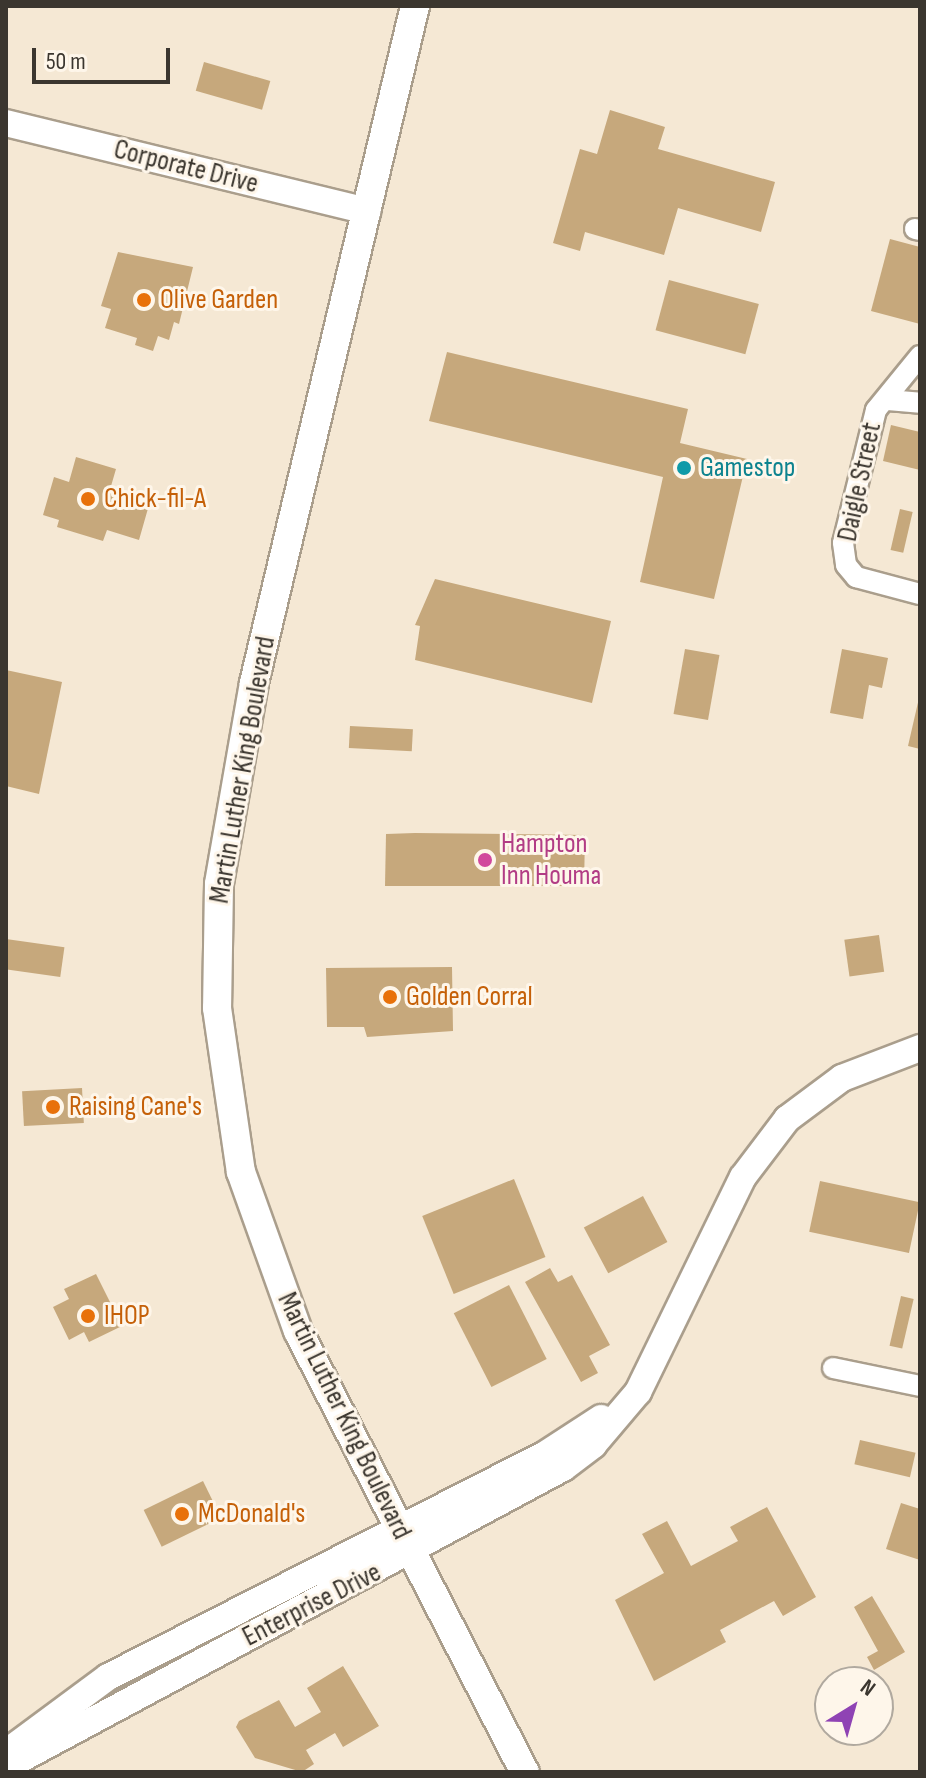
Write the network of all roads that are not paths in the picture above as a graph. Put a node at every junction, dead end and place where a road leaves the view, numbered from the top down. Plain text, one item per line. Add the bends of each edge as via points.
1 (415, 6) edge
2 (6, 123) edge
3 (367, 211) junction
4 (920, 356) edge
5 (888, 400) junction
6 (920, 403) edge
7 (920, 594) edge
8 (920, 1048) edge
9 (833, 1368) dead end
10 (920, 1386) edge
11 (404, 1542) junction
12 (6, 1753) edge
13 (6, 1767) edge
14 (525, 1772) edge

1 - 3 main road, Martin Luther King Boulevard
2 - 3 street, Corporate Drive
3 - 11 main road, Martin Luther King Boulevard via 245,728 219,884 217,1008 241,1172 260,1232 298,1331
4 - 5 street, Daigle Street
5 - 6 street
5 - 7 street, Daigle Street via 876,410 843,543 853,573 871,584
8 - 11 street, Enterprise Drive via 842,1078 787,1119 743,1177 638,1392
9 - 10 street
11 - 12 street, Enterprise Drive via 108,1677
11 - 13 street, Enterprise Drive
11 - 14 main road, Martin Luther King Boulevard

